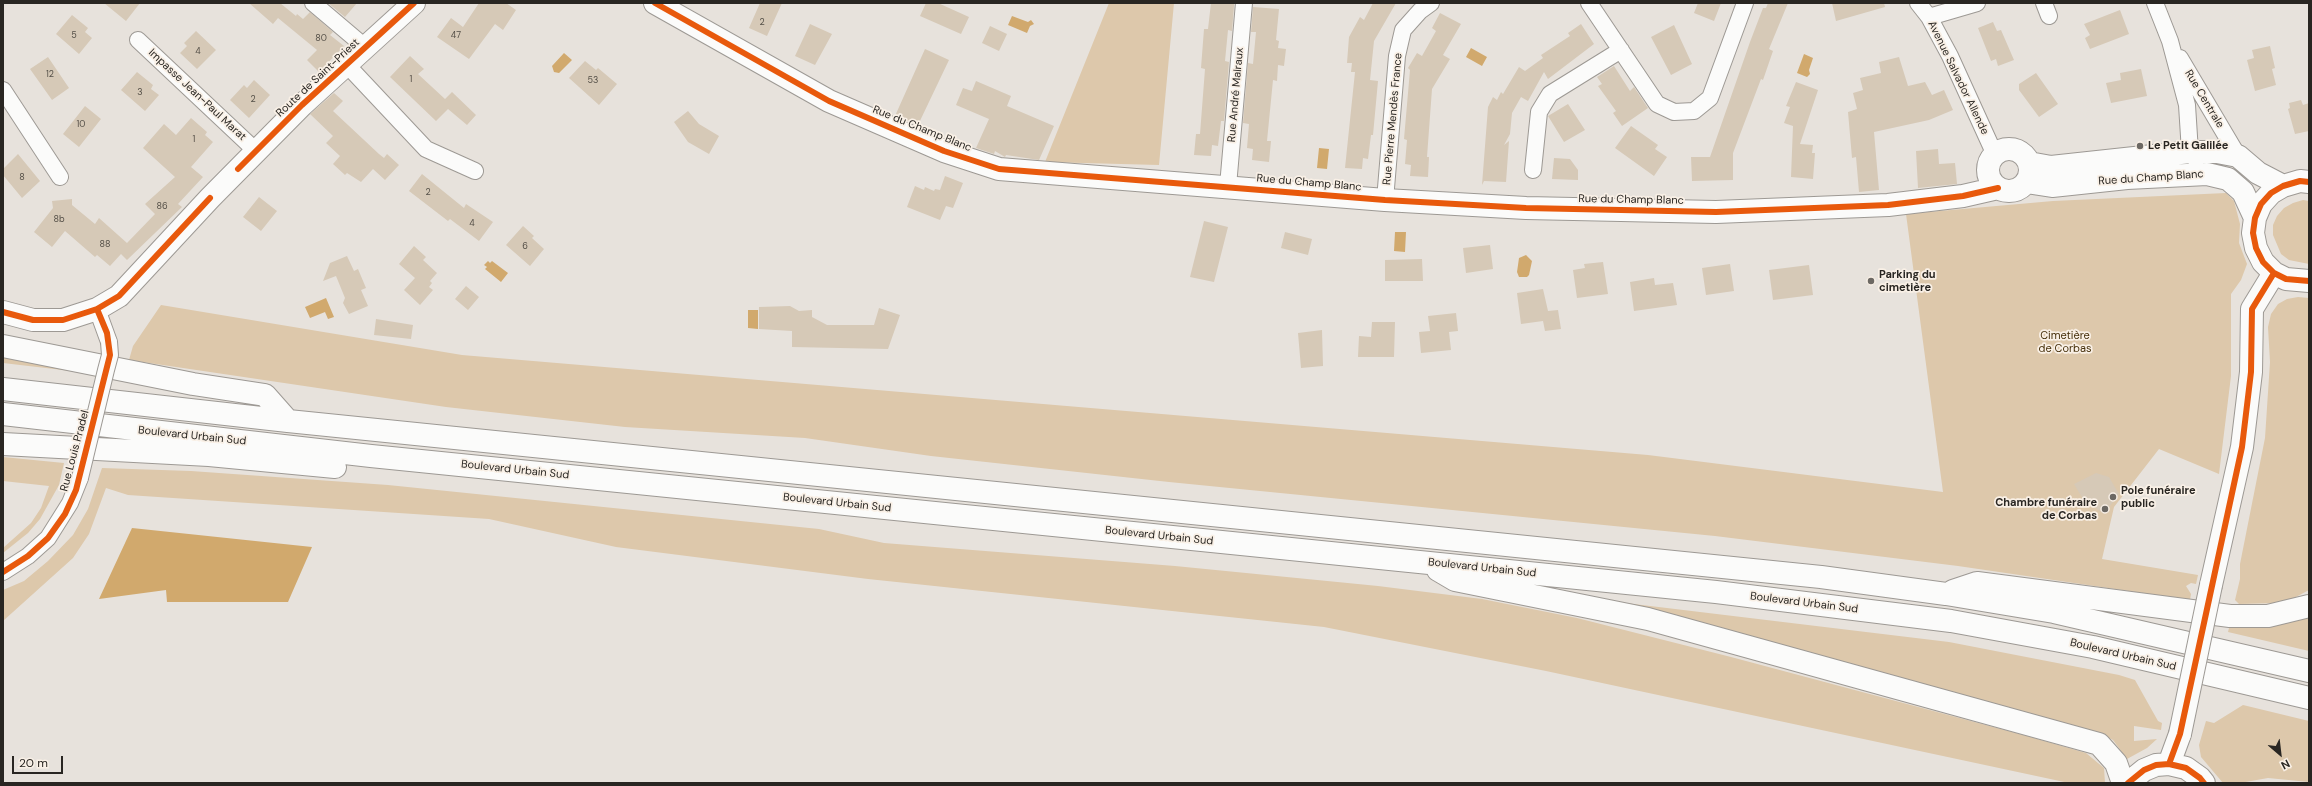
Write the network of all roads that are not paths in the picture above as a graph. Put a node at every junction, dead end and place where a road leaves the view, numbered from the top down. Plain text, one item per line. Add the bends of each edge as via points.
1 (313, 3) edge
2 (414, 3) edge
3 (655, 3) edge
4 (1244, 3) edge
5 (1431, 3) edge
6 (1589, 3) edge
7 (1745, 3) edge
8 (1918, 3) edge
9 (1977, 3) edge
10 (2155, 3) edge
11 (1929, 18) junction
12 (138, 40) dead end
13 (2170, 41) junction
14 (366, 47) junction
15 (1621, 50) junction
16 (347, 65) junction
17 (3, 90) edge
18 (256, 151) junction
19 (2190, 152) junction
20 (1995, 155) junction
21 (2238, 156) junction
22 (1533, 170) dead end
23 (475, 171) dead end
24 (2027, 173) junction
25 (2207, 174) junction
26 (60, 177) dead end
27 (2309, 182) edge
28 (1228, 186) junction
29 (2283, 186) junction
30 (1998, 188) junction
31 (1385, 200) junction
32 (2255, 218) junction
33 (2274, 273) junction
34 (2309, 281) edge
35 (97, 309) junction
36 (3, 312) edge
37 (3, 346) edge
38 (3, 389) edge
39 (3, 414) edge
40 (288, 421) junction
41 (3, 444) edge
42 (371, 456) junction
43 (1426, 563) junction
44 (3, 572) edge
45 (1946, 594) junction
46 (2309, 606) edge
47 (2309, 671) edge
48 (2309, 698) edge
49 (2169, 764) junction
50 (2122, 783) edge
51 (2128, 783) edge
52 (2204, 783) edge

1 - 14 street
2 - 14 main road, Route de Saint-Priest
3 - 28 main road, Rue du Champ Blanc via 829,102 944,151 999,169
4 - 28 street, Rue André Malraux
5 - 31 street, Rue Pierre Mendès France via 1403,30
6 - 15 street
7 - 15 street via 1710,98 1694,111 1674,112 1658,104
8 - 11 street, Avenue Salvador Allende
9 - 11 street
10 - 13 street, Rue Centrale
11 - 20 street, Avenue Salvador Allende via 1950,56
12 - 18 street, Impasse Jean-Paul Marat
13 - 19 street, Rue Centrale via 2187,105
13 - 21 street, Rue Centrale
14 - 16 main road, Route de Saint-Priest
15 - 22 street via 1550,94 1539,112
16 - 18 main road, Route de Saint-Priest
16 - 23 street via 426,149
17 - 26 street
18 - 35 main road, Route de Saint-Priest via 119,296
19 - 21 main road, Rue du Champ Blanc via 2217,152
19 - 24 main road, Rue du Champ Blanc via 2050,167
19 - 25 street
20 - 24 main road via 2007,150 2021,153
20 - 30 main road via 1991,160 1989,172 1990,178
21 - 29 main road, Rue du Champ Blanc via 2258,173
24 - 25 main road, Rue du Champ Blanc via 2052,186 2127,178
24 - 30 main road via 2016,190
25 - 32 main road, Rue du Champ Blanc via 2228,179 2243,192
27 - 29 main road via 2300,181
28 - 31 main road, Rue du Champ Blanc
29 - 32 main road via 2271,193 2261,204
30 - 31 main road, Rue du Champ Blanc via 1963,196 1888,205 1716,212 1526,208
32 - 33 main road via 2253,233 2256,248
33 - 34 main road via 2286,279
33 - 49 main road, bridge via 2252,309 2251,372 2242,447 2180,734
35 - 36 main road, Route de Saint-Priest via 63,320 33,320
35 - 44 street, Rue Louis Pradel, bridge via 109,342 110,355 80,478 70,504 48,538 28,556
37 - 40 main road via 193,384 265,395
38 - 40 main road
39 - 42 main road, Boulevard Urbain Sud
40 - 45 main road via 1790,574
41 - 42 main road via 209,455 342,468
42 - 43 main road, Boulevard Urbain Sud
43 - 48 main road, Boulevard Urbain Sud via 1716,592 1951,621 2093,647
43 - 50 main road via 1455,580 1648,618 2100,744 2116,763
45 - 46 main road via 1977,583 2168,610 2230,616 2268,616
45 - 47 main road via 2054,612
49 - 51 main road via 2156,765 2144,770
49 - 52 main road via 2186,768

